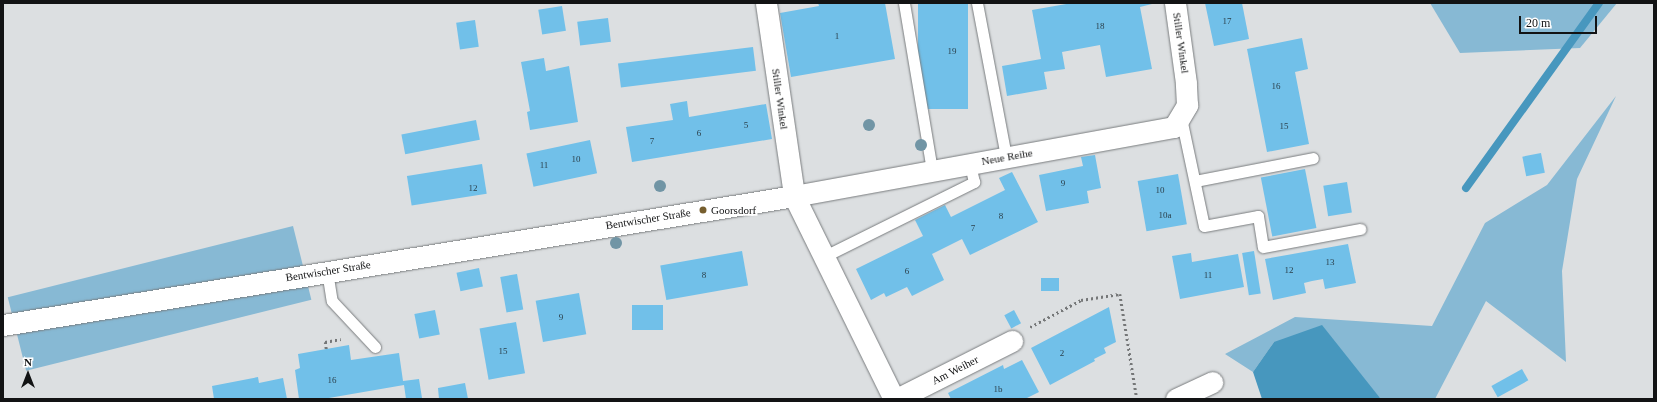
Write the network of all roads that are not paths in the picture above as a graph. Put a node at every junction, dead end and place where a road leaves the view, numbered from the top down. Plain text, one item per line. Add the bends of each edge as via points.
1 (766, 3) edge
2 (904, 3) edge
3 (977, 3) edge
4 (1175, 3) edge
5 (1181, 118) junction
6 (1006, 157) junction
7 (1313, 158) dead end
8 (970, 164) junction
9 (932, 171) junction
10 (1194, 181) junction
11 (794, 196) junction
12 (1360, 229) dead end
13 (823, 257) junction
14 (327, 271) junction
15 (3, 325) edge
16 (1012, 341) road end
17 (375, 347) dead end
18 (1212, 382) dead end
19 (894, 399) edge
20 (897, 399) edge
21 (1176, 399) edge

1 - 11 street, Stiller Winkel
2 - 9 lane
3 - 6 lane
4 - 5 street, Stiller Winkel via 1186,83 1187,104
5 - 6 street, Neue Reihe via 1174,127
5 - 10 lane
6 - 8 street, Neue Reihe
7 - 10 lane
8 - 9 street, Neue Reihe
8 - 13 lane via 974,182
9 - 11 street, Neue Reihe
10 - 12 lane via 1204,226 1258,216 1263,247
11 - 13 street
11 - 14 street, Bentwischer Straße
13 - 19 street
14 - 15 street, Bentwischer Straße
14 - 17 lane via 332,301
16 - 20 street, Am Weiher
18 - 21 street

